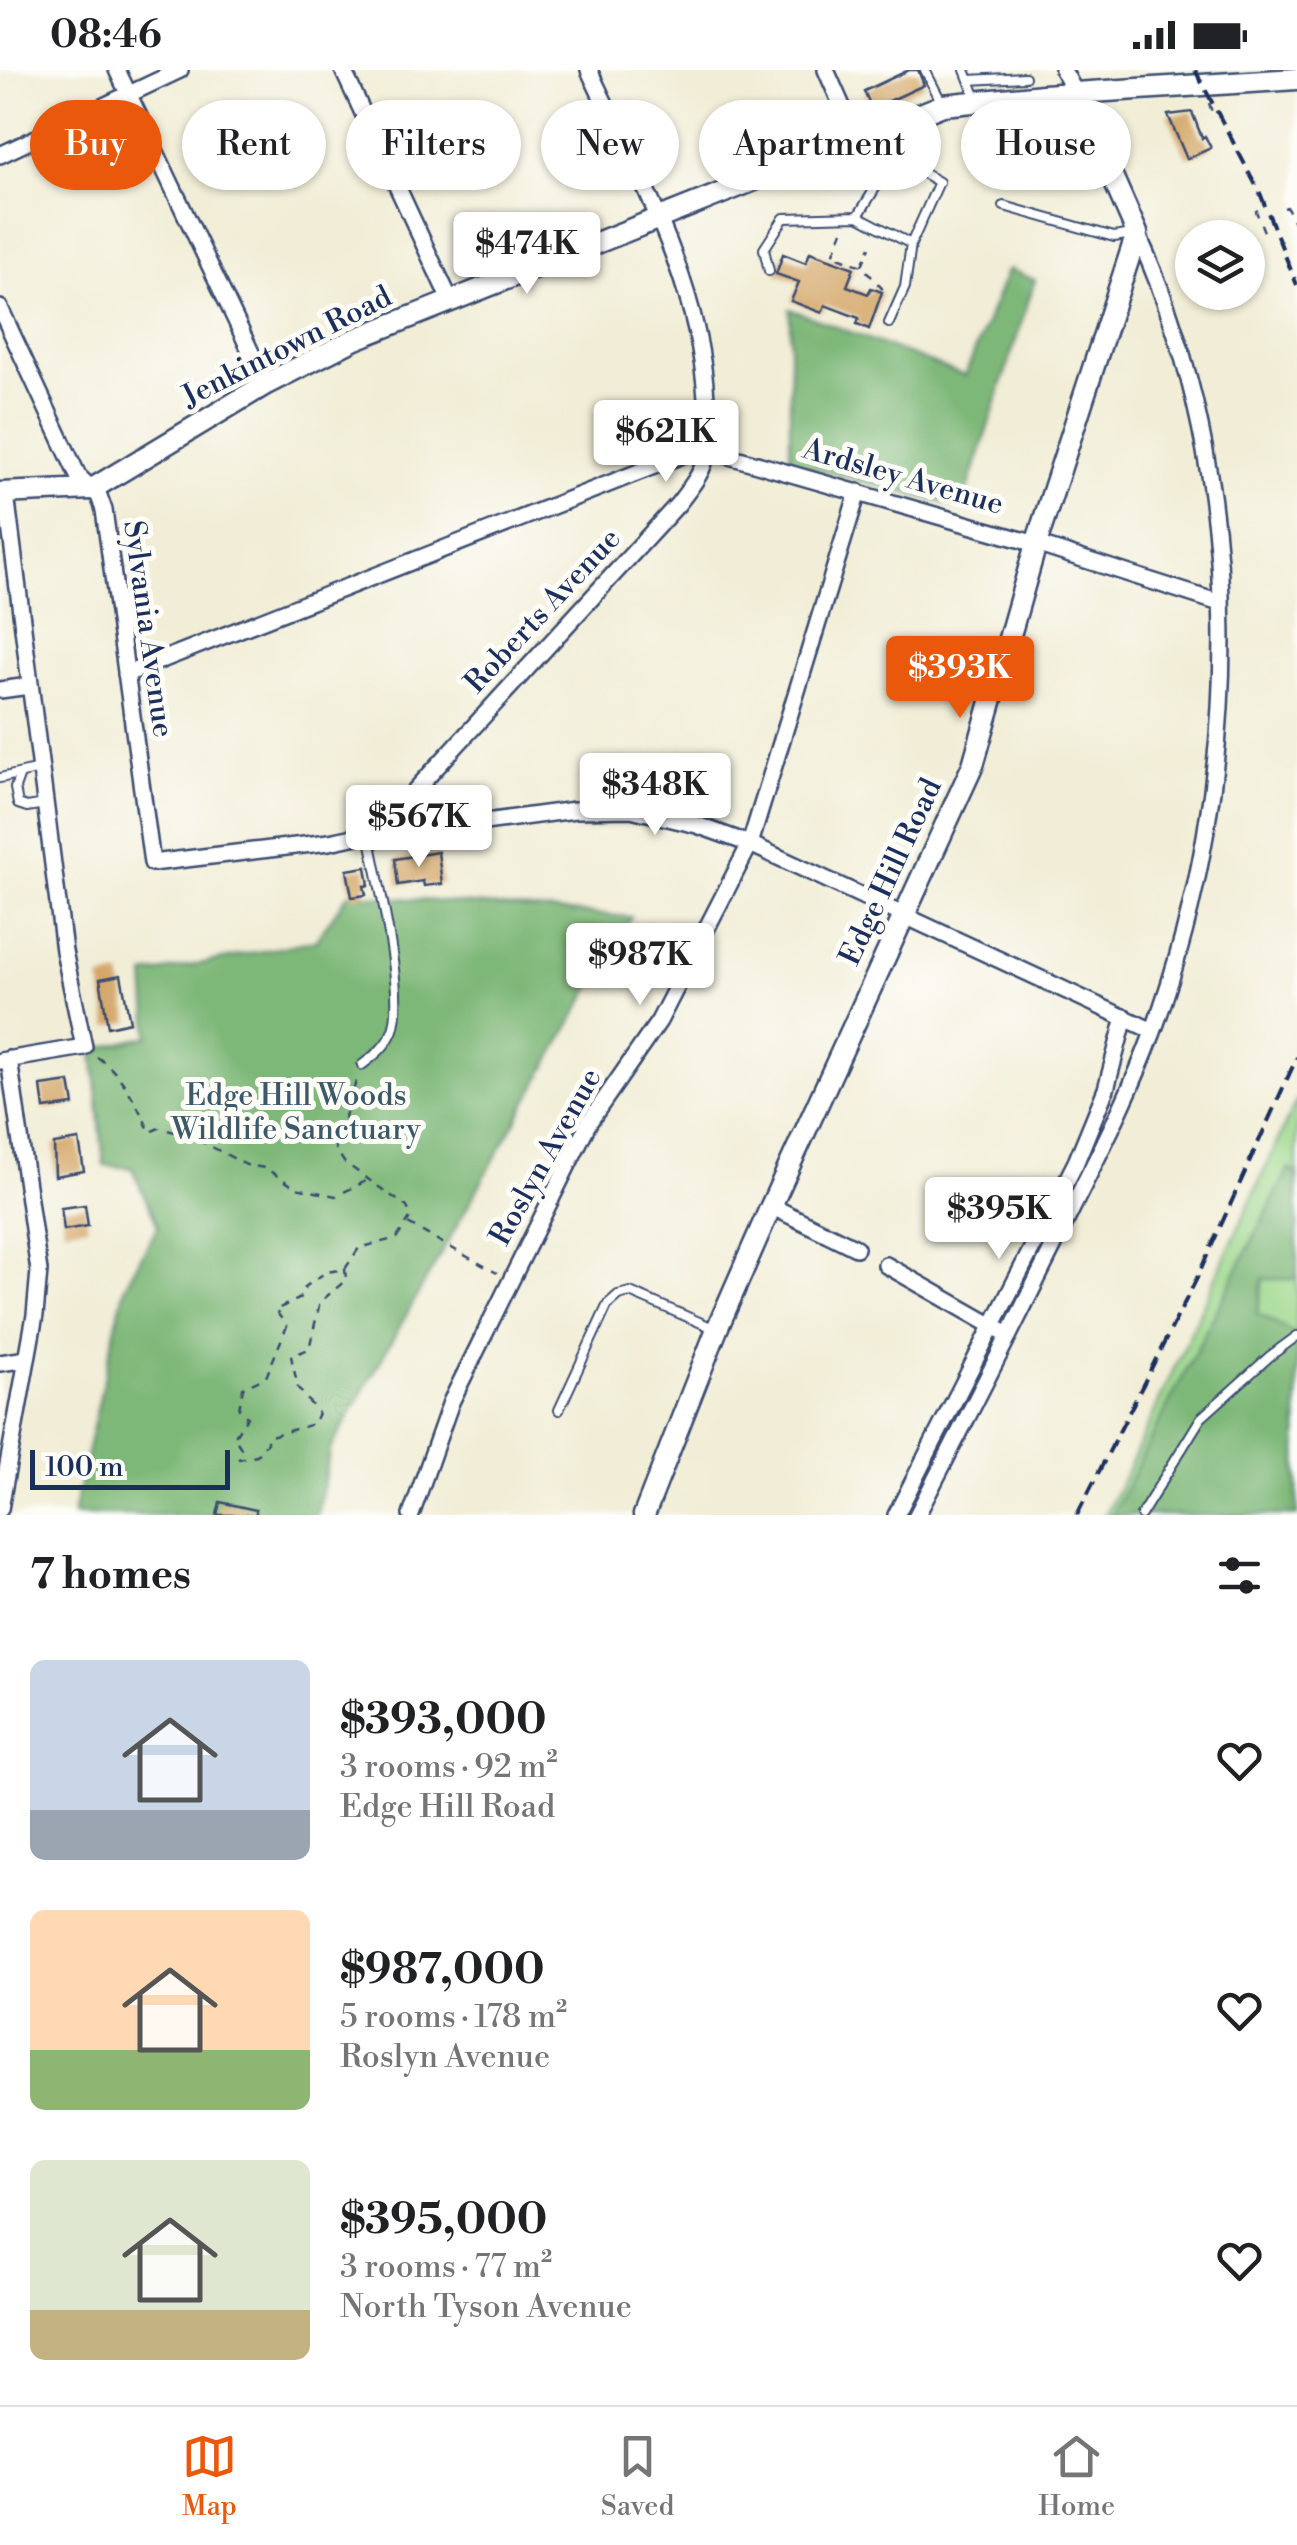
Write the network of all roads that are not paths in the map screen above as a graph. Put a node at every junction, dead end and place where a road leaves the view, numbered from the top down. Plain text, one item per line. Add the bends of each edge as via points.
1 (117, 70) edge
2 (180, 70) edge
3 (343, 70) edge
4 (589, 70) edge
5 (826, 70) edge
6 (926, 70) edge
7 (965, 70) edge
8 (1063, 70) edge
9 (1268, 76) edge
10 (1297, 79) edge
11 (1025, 81) edge
12 (973, 90) junction
13 (128, 94) junction
14 (1076, 94) junction
15 (839, 100) edge
16 (944, 104) junction
17 (941, 105) edge
18 (0, 154) edge
19 (730, 190) edge
20 (874, 190) edge
21 (935, 190) edge
22 (1004, 206) dead end
23 (858, 216) junction
24 (659, 219) junction
25 (1137, 233) junction
26 (911, 244) junction
27 (769, 271) dead end
28 (450, 300) junction
29 (0, 308) edge
30 (888, 323) dead end
31 (266, 384) junction
32 (708, 450) junction
33 (92, 490) junction
34 (858, 492) junction
35 (3, 493) edge
36 (1036, 544) junction
37 (1220, 604) junction
38 (126, 674) junction
39 (29, 686) junction
40 (0, 690) edge
41 (40, 769) junction
42 (20, 774) junction
43 (0, 778) edge
44 (45, 804) junction
45 (373, 833) junction
46 (750, 844) junction
47 (906, 916) junction
48 (1126, 1018) junction
49 (1153, 1031) junction
50 (4, 1060) edge
51 (362, 1064) road end
52 (1098, 1156) junction
53 (1064, 1186) junction
54 (772, 1206) junction
55 (856, 1248) dead end
56 (886, 1266) dead end
57 (992, 1325) junction
58 (718, 1330) junction
59 (1009, 1335) junction
60 (1297, 1336) edge
61 (27, 1359) junction
62 (0, 1362) edge
63 (558, 1410) dead end
64 (0, 1509) edge
65 (411, 1515) edge
66 (645, 1515) edge
67 (896, 1515) edge
68 (918, 1515) edge
69 (1142, 1515) edge

1 - 13 street
2 - 13 street
3 - 28 street
4 - 24 street, Roberts Avenue
5 - 15 street
6 - 16 lane
7 - 12 lane
8 - 14 street
9 - 10 street, Jenkintown Road
9 - 14 street, Jenkintown Road
11 - 12 street, Jenkintown Road
11 - 14 street, Jenkintown Road
12 - 16 street, Jenkintown Road
13 - 18 street
13 - 31 street
14 - 25 street
16 - 17 street, Jenkintown Road
19 - 24 street, Jenkintown Road
20 - 23 lane
21 - 26 lane
22 - 25 lane via 1114,237
23 - 26 lane
23 - 27 lane via 784,218 764,249
24 - 28 street, Jenkintown Road
24 - 32 street, Roberts Avenue via 704,355
25 - 36 street, Edge Hill Road
25 - 37 street via 1198,419 1216,526
26 - 30 lane via 904,287
28 - 31 street, Jenkintown Road
29 - 33 street, Sylvania Avenue via 78,476
31 - 33 street, Jenkintown Road
32 - 34 street, Ardsley Avenue
32 - 38 street
32 - 45 street, Roberts Avenue via 678,504
33 - 35 street, Jenkintown Road
33 - 38 street, Sylvania Avenue via 104,510
34 - 36 street, Ardsley Avenue
34 - 46 street, Roslyn Avenue
35 - 39 street
36 - 37 street, Ardsley Avenue
36 - 47 street, Edge Hill Road via 973,765
37 - 49 street via 1214,788 1179,952
38 - 45 street, Sylvania Avenue via 152,863
39 - 40 street
39 - 41 street
41 - 42 lane
41 - 44 street
42 - 43 lane
42 - 44 lane via 18,804
44 - 50 street via 84,1047
45 - 46 street via 631,810
45 - 51 lane via 398,995 393,1030 380,1052
46 - 47 street
46 - 65 street, Roslyn Avenue via 660,1020 580,1140 451,1402
47 - 48 street
47 - 54 street, Edge Hill Road
48 - 49 street
48 - 53 street via 1106,1090
49 - 52 street
50 - 61 street via 39,1271
52 - 53 street
52 - 59 street
53 - 57 street
54 - 55 street
54 - 58 street, Edge Hill Road
56 - 57 street
57 - 59 street
57 - 67 street
58 - 63 lane via 630,1292 618,1295
58 - 66 street, Edge Hill Road
59 - 68 street
60 - 69 lane via 1201,1418
61 - 62 street
61 - 64 street

